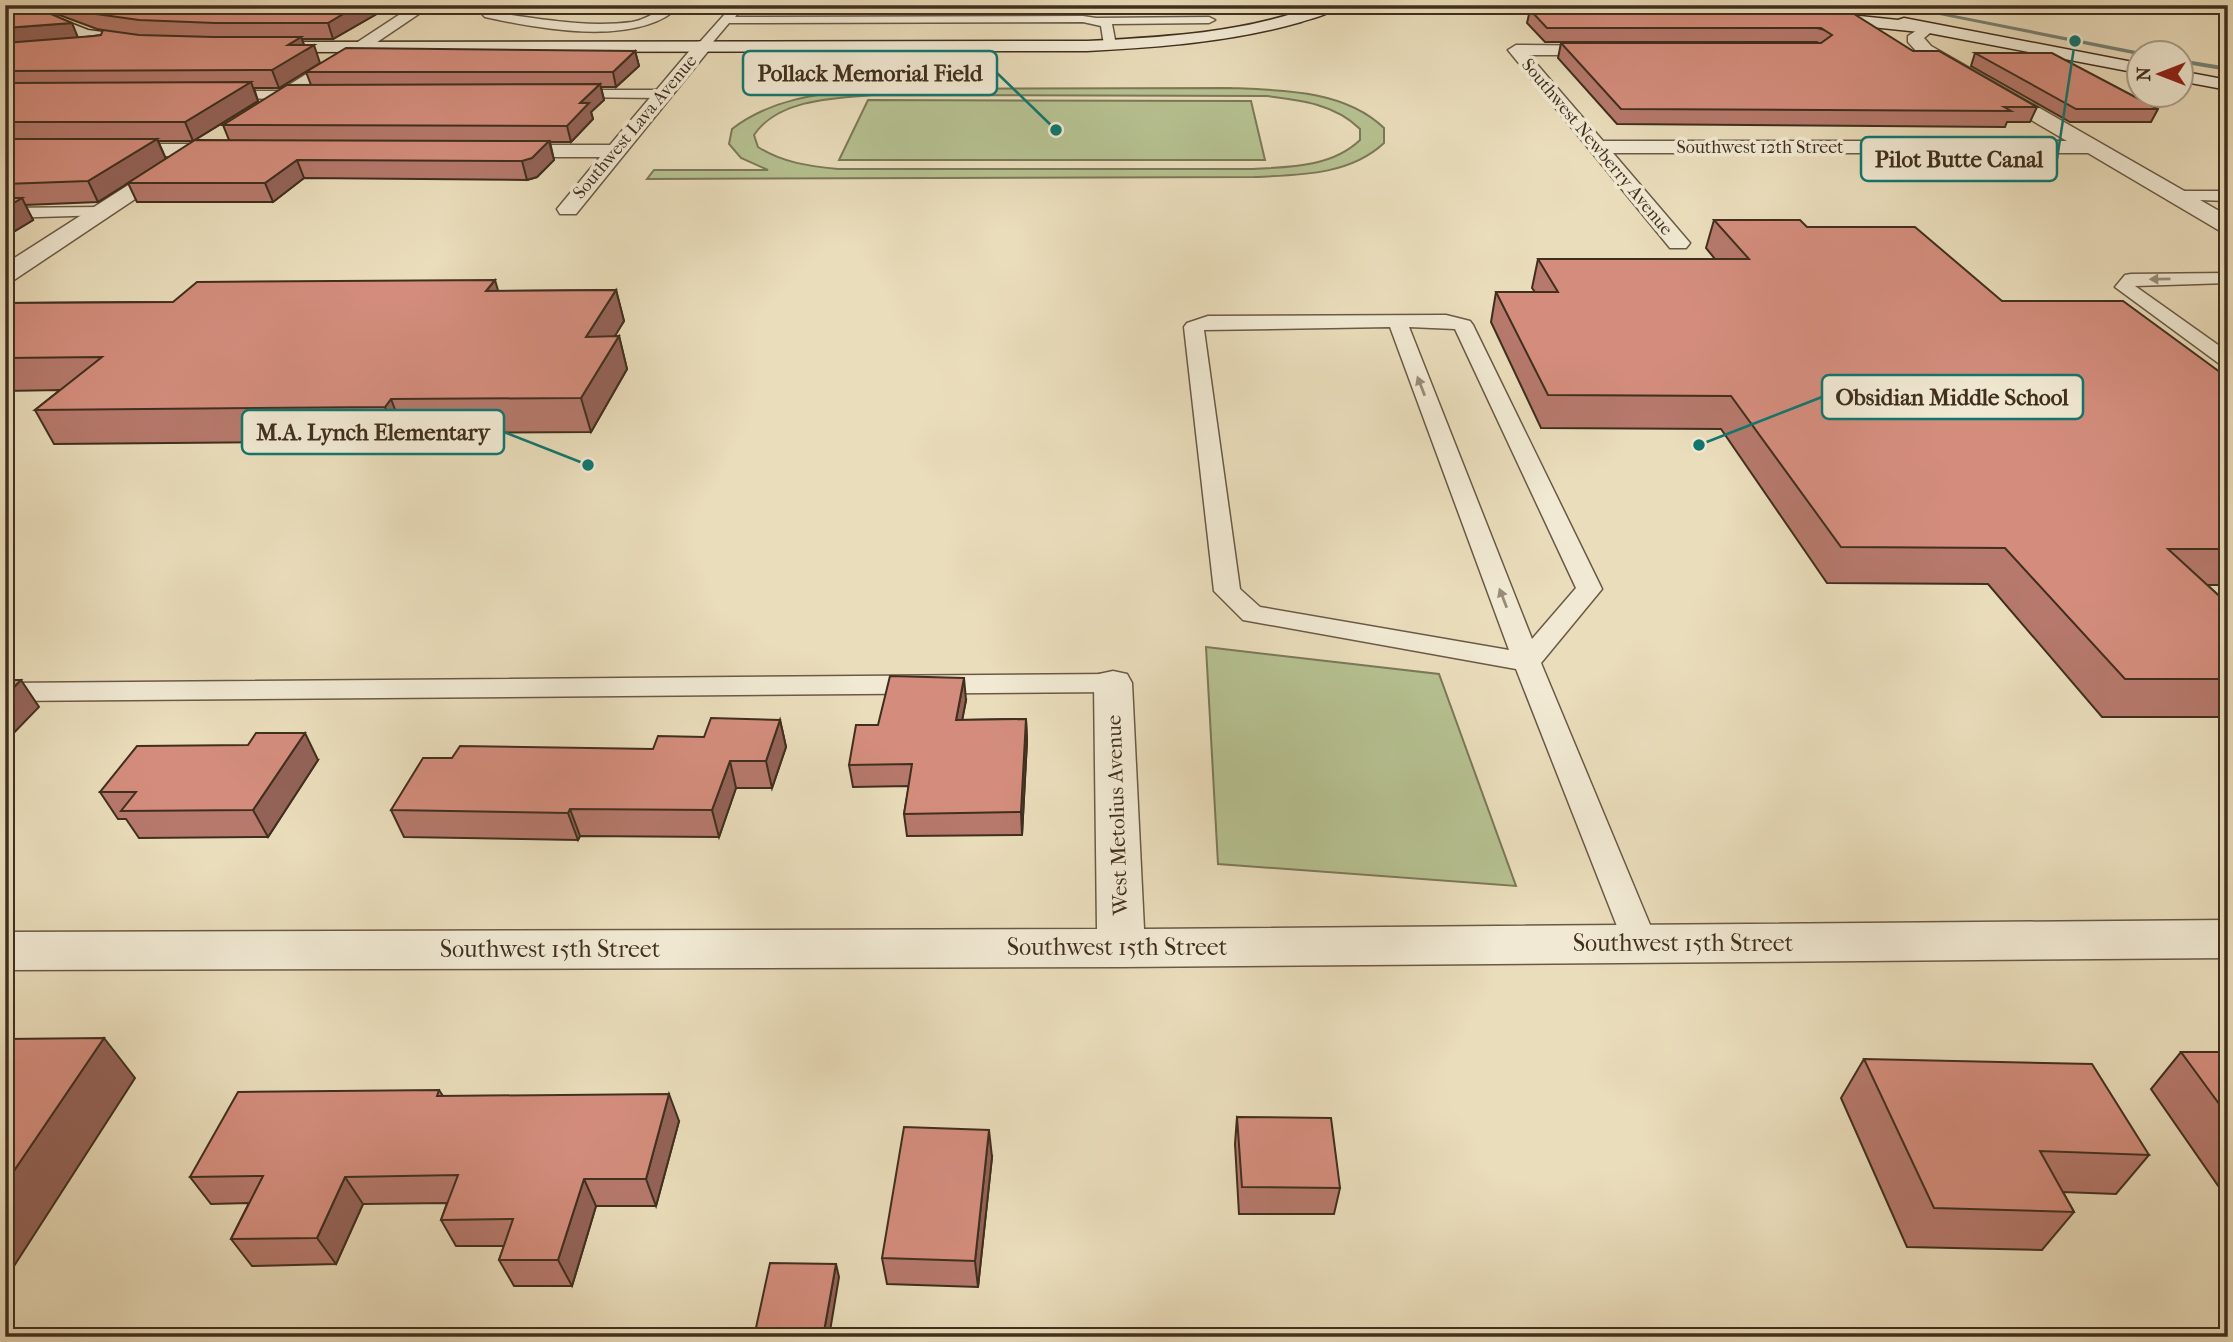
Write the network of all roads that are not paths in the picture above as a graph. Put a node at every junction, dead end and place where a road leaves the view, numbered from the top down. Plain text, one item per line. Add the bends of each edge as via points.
1 (29, 5) edge
2 (425, 5) edge
3 (498, 5) edge
4 (676, 5) edge
5 (738, 5) edge
6 (1333, 5) edge
7 (1512, 5) edge
8 (1777, 5) edge
9 (1151, 8) dead end
10 (1182, 9) dead end
11 (726, 20) junction
12 (1209, 20) dead end
13 (1099, 21) junction
14 (1928, 28) junction
15 (141, 43) junction
16 (167, 44) edge
17 (1110, 45) junction
18 (703, 46) junction
19 (248, 47) edge
20 (358, 47) junction
21 (78, 48) edge
22 (1625, 50) edge
23 (2124, 65) edge
24 (2194, 79) edge
25 (2228, 85) edge
26 (553, 94) edge
27 (662, 94) junction
28 (199, 95) edge
29 (282, 95) junction
30 (323, 95) edge
31 (1595, 147) junction
32 (2093, 147) junction
33 (5, 150) edge
34 (195, 150) junction
35 (251, 150) edge
36 (474, 151) edge
37 (614, 151) junction
38 (2176, 196) junction
39 (2228, 196) edge
40 (568, 209) dead end
41 (101, 212) junction
42 (5, 213) edge
43 (2228, 226) edge
44 (1678, 243) dead end
45 (5, 275) edge
46 (2228, 278) edge
47 (2131, 317) edge
48 (2165, 317) junction
49 (1396, 321) junction
50 (2228, 361) edge
51 (1527, 662) junction
52 (1113, 682) joint
53 (5, 692) edge
54 (2228, 940) edge
55 (1641, 944) junction
56 (1121, 948) junction
57 (5, 951) edge

1 - 15 street via 44,19 70,30
2 - 20 street
3 - 4 lane via 489,15 615,27 656,20
5 - 11 lane
6 - 17 street via 1242,31
7 - 14 street via 1736,8
8 - 14 street
9 - 10 lane
11 - 13 lane via 763,19 755,32 759,34 816,35 826,31 832,19
11 - 18 lane
12 - 13 lane
13 - 17 lane via 1106,24
14 - 23 street
14 - 32 street via 1916,36 1925,50
15 - 16 street
15 - 21 street
17 - 18 street
18 - 20 street
18 - 27 street, Southwest Lava Avenue
19 - 20 street
20 - 29 street
22 - 31 street, Southwest Newberry Avenue via 1516,50
24 - 25 street
26 - 27 lane
27 - 37 street, Southwest Lava Avenue
28 - 29 lane
29 - 30 lane
29 - 34 street
31 - 32 street, Southwest 12th Street
31 - 44 street, Southwest Newberry Avenue
32 - 38 street
33 - 34 street
34 - 35 street
34 - 41 street
36 - 37 street
37 - 40 street, Southwest Lava Avenue
38 - 39 lane
38 - 43 street
41 - 42 lane
41 - 45 street
46 -> 48 lane via 2131,279 2124,288
47 - 48 lane
48 - 50 lane
51 -> 49 lane
49 - 51 lane via 1446,321 1463,326 1589,589
49 - 51 lane via 1208,322 1194,327 1227,591 1252,614
51 - 55 lane
52 - 53 lane
52 - 56 street, West Metolius Avenue
54 - 55 street, Southwest 15th Street
55 - 56 street, Southwest 15th Street
56 - 57 street, Southwest 15th Street

